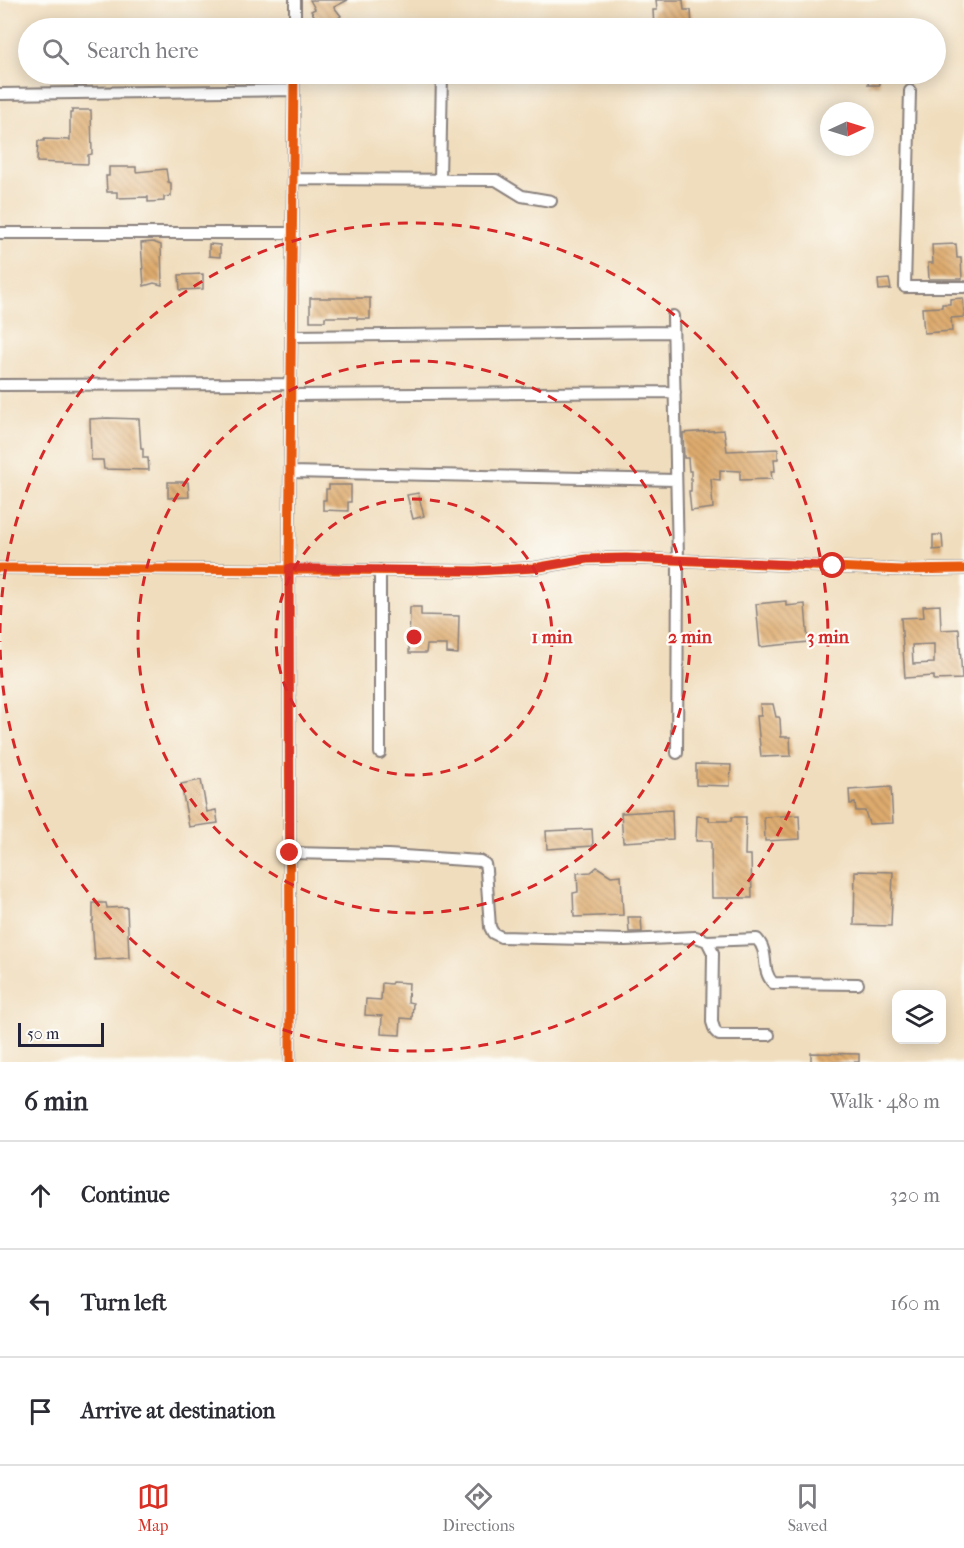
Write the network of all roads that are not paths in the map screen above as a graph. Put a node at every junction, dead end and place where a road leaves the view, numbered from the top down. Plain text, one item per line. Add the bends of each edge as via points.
1 (295, 0) edge
2 (295, 18) edge
3 (294, 84) edge
4 (442, 84) edge
5 (294, 90) junction
6 (910, 92) dead end
7 (0, 94) edge
8 (293, 179) junction
9 (440, 179) junction
10 (551, 201) dead end
11 (0, 233) edge
12 (292, 233) junction
13 (964, 287) edge
14 (673, 316) dead end
15 (673, 332) junction
16 (291, 336) junction
17 (0, 385) edge
18 (291, 389) junction
19 (675, 392) junction
20 (290, 472) junction
21 (676, 480) junction
22 (678, 560) junction
23 (0, 568) edge
24 (289, 568) junction
25 (964, 569) edge
26 (380, 570) junction
27 (380, 753) dead end
28 (677, 753) dead end
29 (290, 853) junction
30 (707, 941) junction
31 (858, 984) dead end
32 (769, 1035) dead end
33 (290, 1062) edge

1 - 2 street
3 - 5 street
4 - 9 street
5 - 7 street
5 - 8 street
6 - 13 street via 905,287
8 - 9 street
8 - 12 street
9 - 10 street via 496,180 522,196
11 - 12 street
12 - 16 street
14 - 15 street
15 - 16 street
15 - 19 street
16 - 18 street
17 - 18 street
18 - 19 street
18 - 20 street
19 - 21 street
20 - 21 street
20 - 24 street
21 - 22 street
22 - 25 street
22 - 26 street via 586,559 503,570
22 - 28 street
23 - 24 street
24 - 26 street
24 - 29 street
26 - 27 street
29 - 30 street via 480,861 486,870 490,927 501,937 696,937
29 - 33 street
30 - 31 street via 757,939 763,946 766,976 773,983
30 - 32 street via 713,953 715,1030 719,1035

